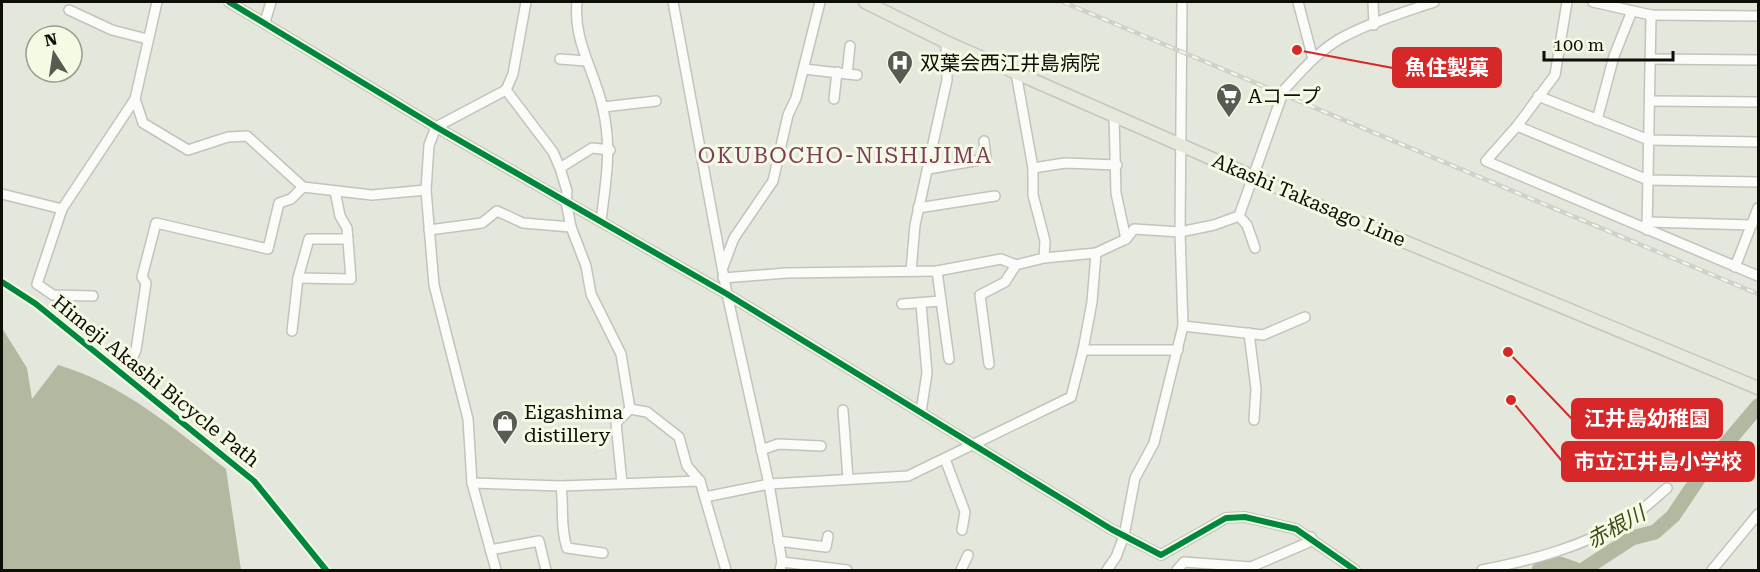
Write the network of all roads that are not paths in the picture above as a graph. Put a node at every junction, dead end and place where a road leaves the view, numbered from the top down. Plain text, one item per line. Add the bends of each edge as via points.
1 (157, 2) edge
2 (229, 2) edge
3 (271, 2) edge
4 (526, 2) edge
5 (577, 2) edge
6 (673, 2) edge
7 (820, 2) edge
8 (865, 2) edge
9 (1182, 2) edge
10 (1298, 2) edge
11 (1373, 2) edge
12 (1434, 2) edge
13 (1567, 2) edge
14 (1593, 2) edge
15 (69, 10) dead end
16 (1632, 10) junction
17 (1651, 15) junction
18 (1758, 16) edge
19 (265, 22) junction
20 (1374, 25) junction
21 (147, 39) junction
22 (946, 42) junction
23 (850, 46) dead end
24 (560, 59) dead end
25 (1650, 59) junction
26 (1313, 60) junction
27 (1758, 60) edge
28 (586, 61) junction
29 (804, 69) junction
30 (837, 72) junction
31 (1016, 73) junction
32 (506, 90) junction
33 (1538, 96) junction
34 (135, 99) junction
35 (834, 99) dead end
36 (656, 101) dead end
37 (1650, 101) junction
38 (1758, 102) edge
39 (603, 107) junction
40 (1114, 116) junction
41 (1598, 120) junction
42 (1517, 126) junction
43 (436, 128) junction
44 (1649, 140) junction
45 (984, 141) dead end
46 (1758, 142) edge
47 (1180, 146) junction
48 (610, 150) junction
49 (1117, 165) junction
50 (560, 168) junction
51 (927, 168) junction
52 (1033, 168) junction
53 (1254, 176) junction
54 (1648, 180) junction
55 (1758, 182) edge
56 (303, 187) junction
57 (335, 190) junction
58 (426, 190) junction
59 (2, 194) edge
60 (995, 196) dead end
61 (566, 202) junction
62 (918, 208) junction
63 (1758, 208) edge
64 (62, 209) junction
65 (1239, 216) junction
66 (601, 220) junction
67 (1752, 225) junction
68 (1647, 226) junction
69 (571, 227) junction
70 (429, 230) junction
71 (1180, 232) junction
72 (348, 239) junction
73 (1126, 239) junction
74 (1255, 248) dead end
75 (1096, 253) junction
76 (1044, 258) junction
77 (1016, 266) junction
78 (1735, 267) junction
79 (911, 271) junction
80 (937, 271) junction
81 (723, 273) junction
82 (1758, 276) edge
83 (298, 278) junction
84 (727, 294) junction
85 (93, 296) dead end
86 (941, 301) junction
87 (902, 304) dead end
88 (921, 304) junction
89 (1305, 317) dead end
90 (1183, 326) junction
91 (292, 331) dead end
92 (1249, 333) junction
93 (1083, 350) junction
94 (1178, 350) junction
95 (950, 359) dead end
96 (130, 364) dead end
97 (988, 364) dead end
98 (1754, 386) edge
99 (630, 409) junction
100 (843, 410) dead end
101 (921, 412) junction
102 (1254, 420) dead end
103 (974, 444) junction
104 (821, 446) dead end
105 (761, 450) junction
106 (945, 459) junction
107 (848, 479) junction
108 (700, 481) junction
109 (472, 483) junction
110 (622, 483) junction
111 (769, 484) junction
112 (561, 486) junction
113 (1667, 488) dead end
114 (705, 497) junction
115 (1758, 514) edge
116 (962, 530) dead end
117 (828, 536) dead end
118 (1124, 536) junction
119 (1311, 537) junction
120 (778, 541) junction
121 (490, 550) junction
122 (603, 553) dead end
123 (968, 555) dead end
124 (781, 566) edge
125 (496, 570) edge
126 (546, 570) edge
127 (726, 570) edge
128 (847, 570) edge
129 (961, 570) edge
130 (1107, 570) edge
131 (1177, 570) edge
132 (1355, 570) edge
133 (1482, 570) edge
134 (1712, 570) edge

1 - 21 street
2 - 19 street
3 - 19 street
4 - 32 street via 513,74
5 - 28 street via 579,42
6 - 81 street
7 - 29 street
8 - 22 main road, Akashi Takasago Line
9 - 47 street
10 - 26 street
11 - 20 street
12 - 20 street
13 - 33 street via 1555,75
14 - 16 street
15 - 21 street via 112,30
16 - 17 street
16 - 41 street via 1614,56
17 - 18 street
17 - 25 street
19 - 43 street
20 - 26 street via 1345,35
21 - 34 street
22 - 31 main road, Akashi Takasago Line
22 - 51 street via 947,80
23 - 30 street via 852,74
24 - 28 street
25 - 27 street
25 - 37 street
26 - 53 street via 1284,90
28 - 39 street
29 - 30 street
29 - 81 street via 788,115 773,181 734,238
30 - 35 street
31 - 40 main road, Akashi Takasago Line
31 - 52 street
32 - 43 street
32 - 50 street via 553,152
33 - 41 street
33 - 42 street
34 - 56 street via 143,123 188,150 228,137 247,136
34 - 64 street
36 - 39 street
37 - 38 street
37 - 44 street
39 - 48 street
40 - 47 main road, Akashi Takasago Line
40 - 49 street
41 - 44 street
42 - 54 street
42 - 68 street via 1486,161
43 - 58 street via 429,145
43 - 61 street
44 - 46 street
44 - 54 street
45 - 51 street via 986,159
47 - 53 main road, Akashi Takasago Line
47 - 71 street
48 - 50 street via 592,148
48 - 66 street
49 - 52 street via 1065,163
49 - 73 street via 1116,193
50 - 61 street
51 - 62 street
52 - 76 street via 1033,195 1045,241
53 - 65 street
53 - 98 main road, Akashi Takasago Line
54 - 55 street
54 - 68 street
56 - 57 street
56 - 96 street via 291,199 279,203 268,249 156,223 142,277 146,283 136,350
57 - 58 street via 372,195
57 - 72 street
58 - 70 street
59 - 64 street
60 - 62 street
61 - 66 street
61 - 69 street
62 - 79 street
63 - 67 street
64 - 85 street via 37,284 53,296
65 - 71 street
65 - 74 street via 1247,225
66 - 84 street
67 - 68 street
67 - 78 street
68 - 78 street
69 - 70 street via 523,223 496,211 482,223
69 - 99 street via 586,266 591,294 621,354
70 - 109 street via 434,285 468,419
71 - 73 street via 1134,229
71 - 90 street
72 - 83 street via 309,238
72 - 83 street via 351,279
73 - 75 street
75 - 76 street
75 - 93 street
76 - 77 street
77 - 80 street via 1001,259
77 - 97 street via 1005,282 980,295
78 - 82 street
79 - 80 street
79 - 81 street
80 - 86 street
81 - 84 street
83 - 91 street
84 - 101 street
84 - 105 street
86 - 88 street
86 - 95 street
87 - 88 street
88 - 101 street via 927,373
89 - 92 street via 1263,335
90 - 92 street
90 - 94 street
92 - 102 street via 1256,389
93 - 94 street
93 - 103 street via 1071,397
94 - 118 street via 1154,443 1135,478
99 - 108 street via 647,411 679,437 687,466
99 - 110 street via 616,423
100 - 107 street
101 - 103 street
103 - 106 street
103 - 118 street
104 - 105 street via 778,444
105 - 111 street
106 - 107 street via 908,476
106 - 116 street via 966,512
107 - 111 street
108 - 110 street
108 - 114 street
109 - 112 street
109 - 121 street
110 - 112 street
111 - 114 street
111 - 120 street
112 - 122 street via 561,531 567,548
113 - 133 street via 1629,519 1589,540 1537,560
114 - 127 street
115 - 134 street
117 - 120 street via 826,547
118 - 119 street via 1161,555 1226,518 1245,517 1296,529
118 - 130 street
119 - 131 street via 1307,543 1251,567 1184,562
119 - 132 street
120 - 124 street
121 - 125 street
121 - 126 street via 539,541
123 - 129 street
124 - 128 street

